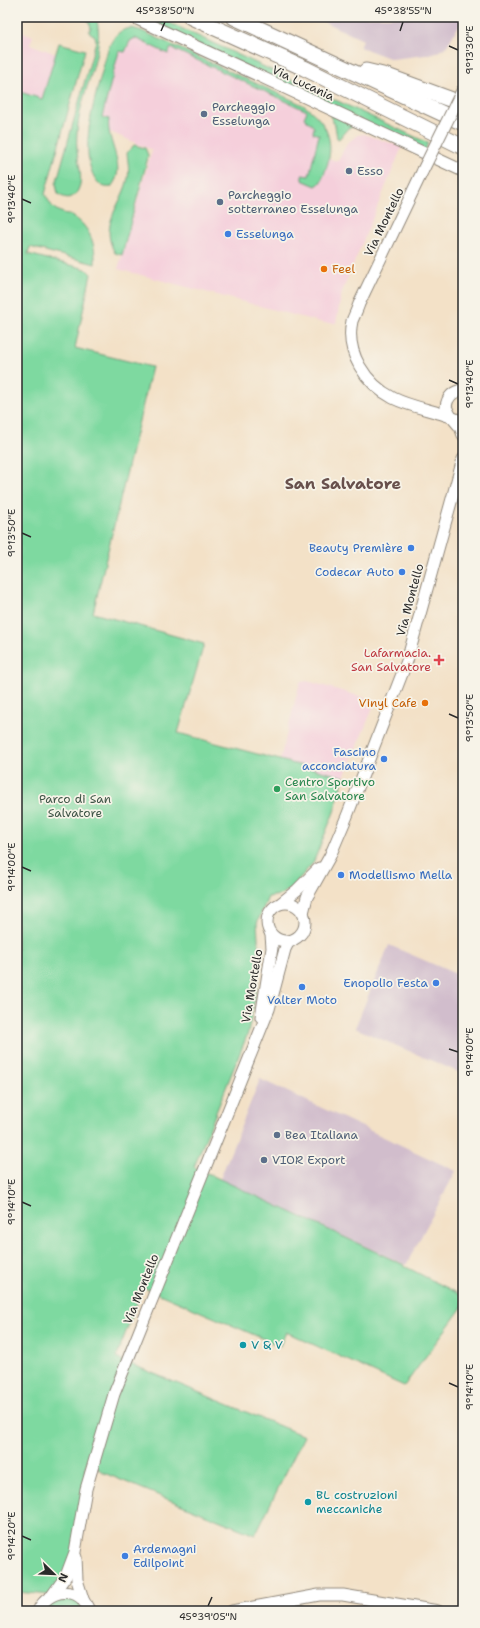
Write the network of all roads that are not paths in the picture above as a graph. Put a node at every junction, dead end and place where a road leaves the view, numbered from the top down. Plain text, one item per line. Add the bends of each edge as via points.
1 (133, 17) edge
2 (191, 17) edge
3 (234, 17) edge
4 (336, 64) junction
5 (463, 89) edge
6 (463, 104) edge
7 (463, 123) edge
8 (463, 147) edge
9 (463, 172) edge
10 (463, 390) edge
11 (448, 398) junction
12 (421, 406) junction
13 (456, 420) edge
14 (463, 435) edge
15 (463, 459) edge
16 (330, 856) junction
17 (282, 903) junction
18 (303, 913) junction
19 (271, 935) junction
20 (293, 940) junction
21 (255, 1042) junction
22 (75, 1552) junction
23 (53, 1594) junction
24 (87, 1606) edge
25 (38, 1611) edge
26 (232, 1611) edge
27 (438, 1611) edge

1 - 9 street, Via Lucania
2 - 8 highway via 304,68
3 - 4 highway
4 - 6 highway via 387,76
4 - 7 highway
5 - 12 street, Via Montello, bridge via 352,322 353,350 360,369 370,382 393,398
10 - 11 street, Via Montello via 454,392
11 - 12 street, Via Montello via 439,404
11 - 13 street via 446,407
12 - 13 street, Via Montello
13 - 14 street
15 - 16 street, Via Montello via 407,661
16 - 17 street, Via Montello
16 - 18 street, Via Montello via 307,897
17 - 18 street via 295,904
17 - 19 street via 270,910 267,916 266,922
18 - 20 street via 305,926
19 - 20 street via 280,940
19 - 21 street, Via Montello via 270,966
20 - 21 street, Via Montello via 285,949 274,997
21 - 22 street, Via Montello via 114,1394 86,1489
22 - 23 street, Via Montello via 68,1573
22 - 24 street, Via Montello via 77,1580
23 - 24 street via 70,1592
23 - 25 street, Via Montello
26 - 27 street via 319,1595 342,1595

